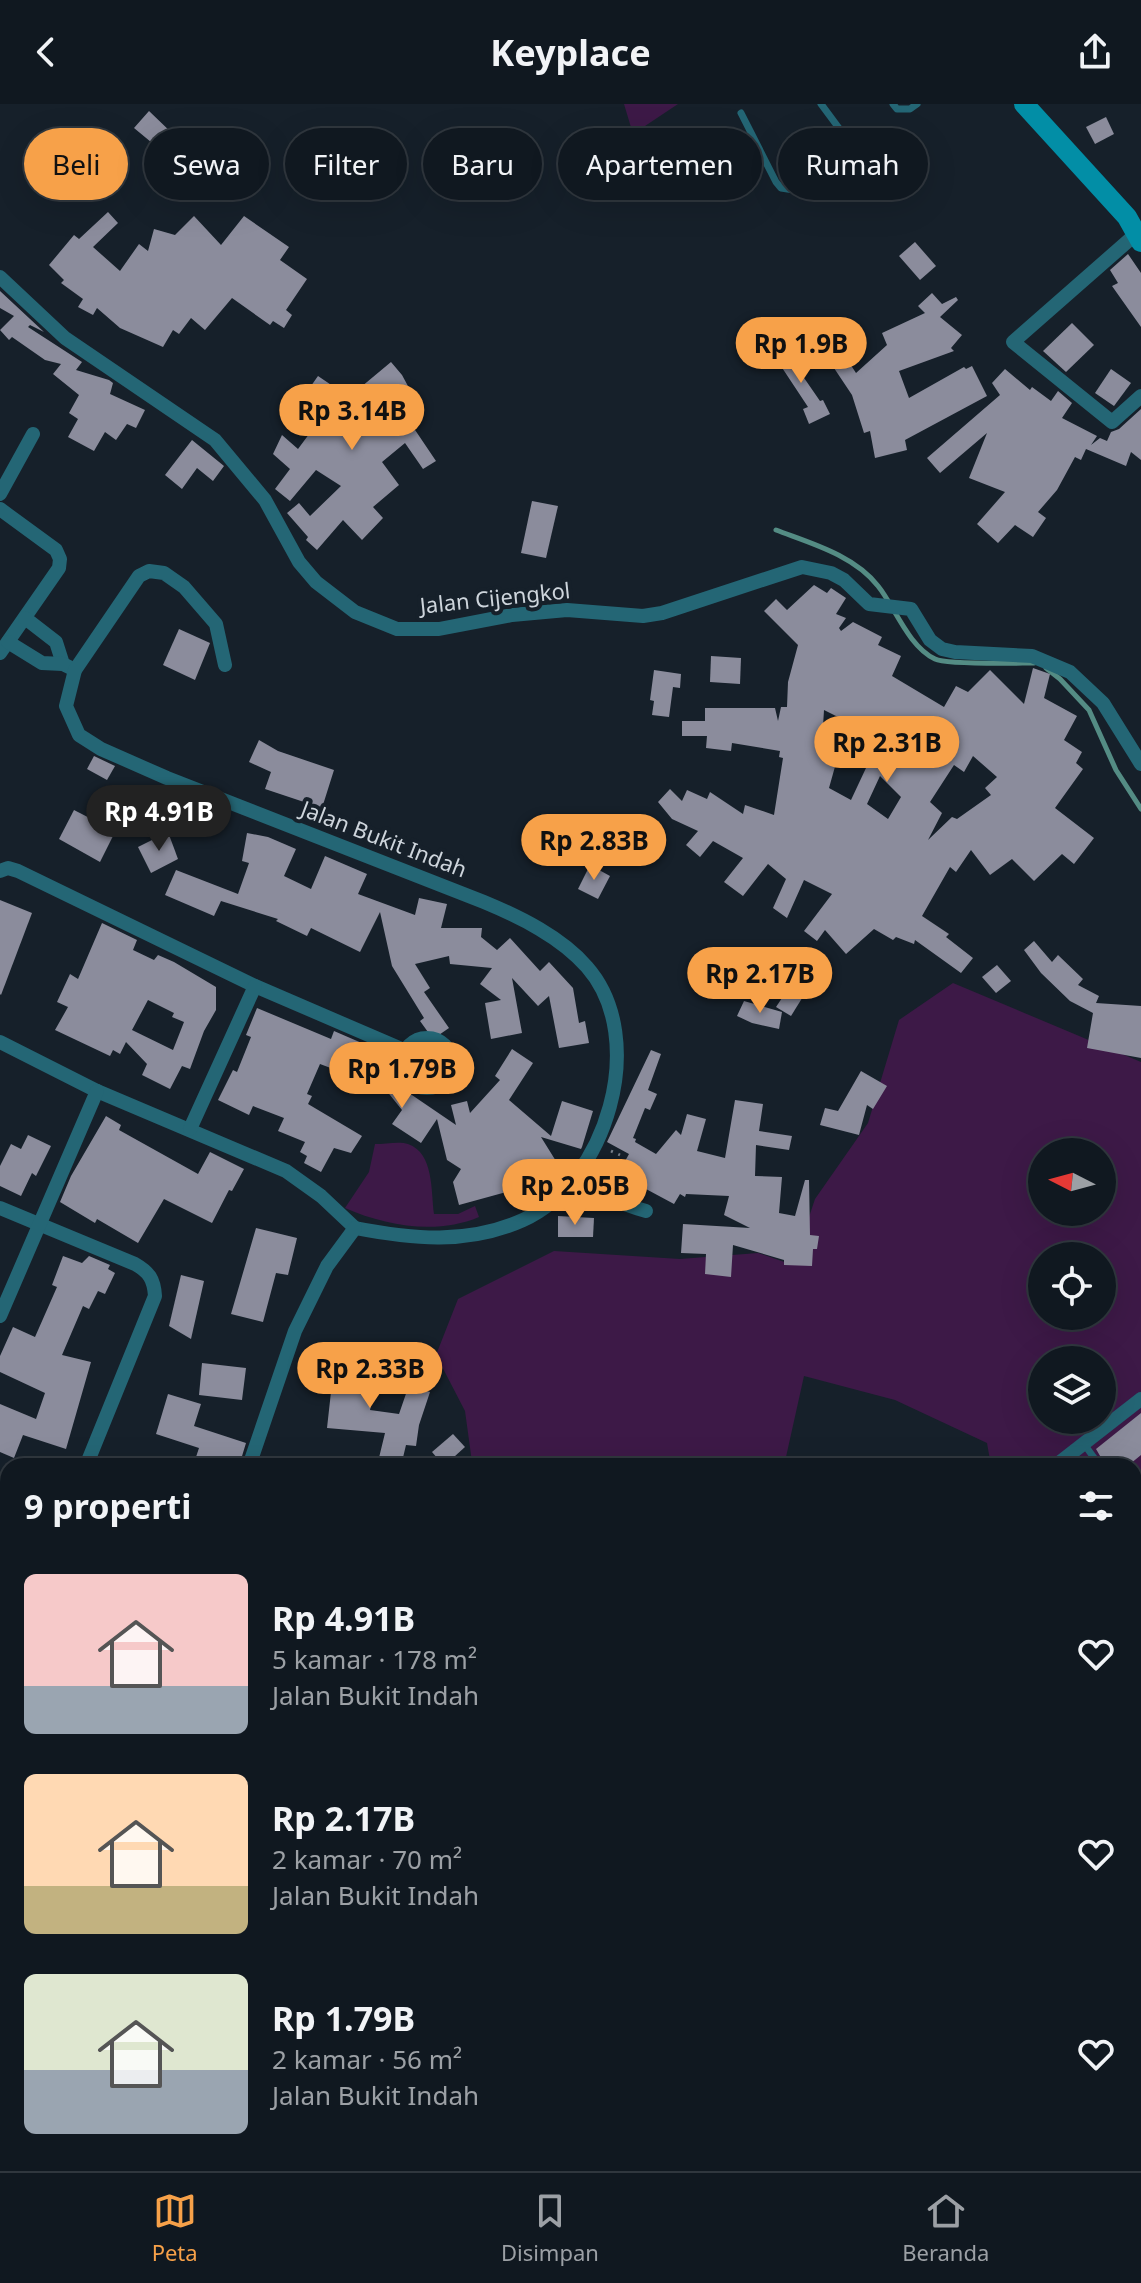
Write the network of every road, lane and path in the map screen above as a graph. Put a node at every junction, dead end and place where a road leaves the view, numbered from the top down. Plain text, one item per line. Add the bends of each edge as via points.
1 (821, 104) edge
2 (893, 104) edge
3 (917, 104) edge
4 (1024, 104) edge
5 (741, 113) dead end
6 (1139, 238) edge
7 (0, 277) edge
8 (1141, 396) edge
9 (33, 434) dead end
10 (0, 494) edge
11 (0, 509) edge
12 (25, 618) junction
13 (4, 648) edge
14 (225, 665) dead end
15 (69, 667) junction
16 (1141, 764) edge
17 (0, 871) edge
18 (255, 986) junction
19 (0, 1042) edge
20 (406, 1051) dead end
21 (97, 1091) junction
22 (190, 1129) junction
23 (579, 1174) junction
24 (0, 1208) edge
25 (646, 1211) dead end
26 (39, 1225) junction
27 (355, 1228) junction
28 (0, 1316) edge
29 (1141, 1399) edge
30 (1084, 1444) junction
31 (89, 1458) edge
32 (252, 1458) edge
33 (1066, 1458) edge
34 (1094, 1458) edge

1 - 5 lane via 847,139 845,159 794,190 776,182
2 - 3 lane via 897,109
4 - 6 street via 1127,217
6 - 8 street via 1013,342 1112,422
7 - 16 street, Jalan Cijengkol via 65,338 215,440 265,500 299,562 355,612 397,629 439,629 567,610 643,616 802,567 844,580 869,604 911,609 942,649 1032,656 1070,672 1103,703
9 - 10 street
11 - 12 street via 56,550 60,559
12 - 13 street
12 - 15 street via 56,642
13 - 15 street
14 - 15 street via 216,624 184,587 164,573 149,571 139,576
15 - 23 street, Jalan Bukit Indah via 70,719 79,735 101,749 507,912 587,967 609,1008 616,1035 616,1072 597,1144
17 - 18 street via 8,868 26,876
18 - 20 street
18 - 22 street
19 - 21 street
21 - 22 street
21 - 26 street
22 - 27 street via 286,1171
23 - 25 street via 621,1204
23 - 27 street, Jalan Bukit Indah via 539,1211 480,1234 401,1237
24 - 26 street
26 - 28 street
26 - 31 street via 135,1264 154,1282 155,1296
27 - 32 street via 327,1266 295,1331
29 - 30 street
30 - 33 street
30 - 34 lane

